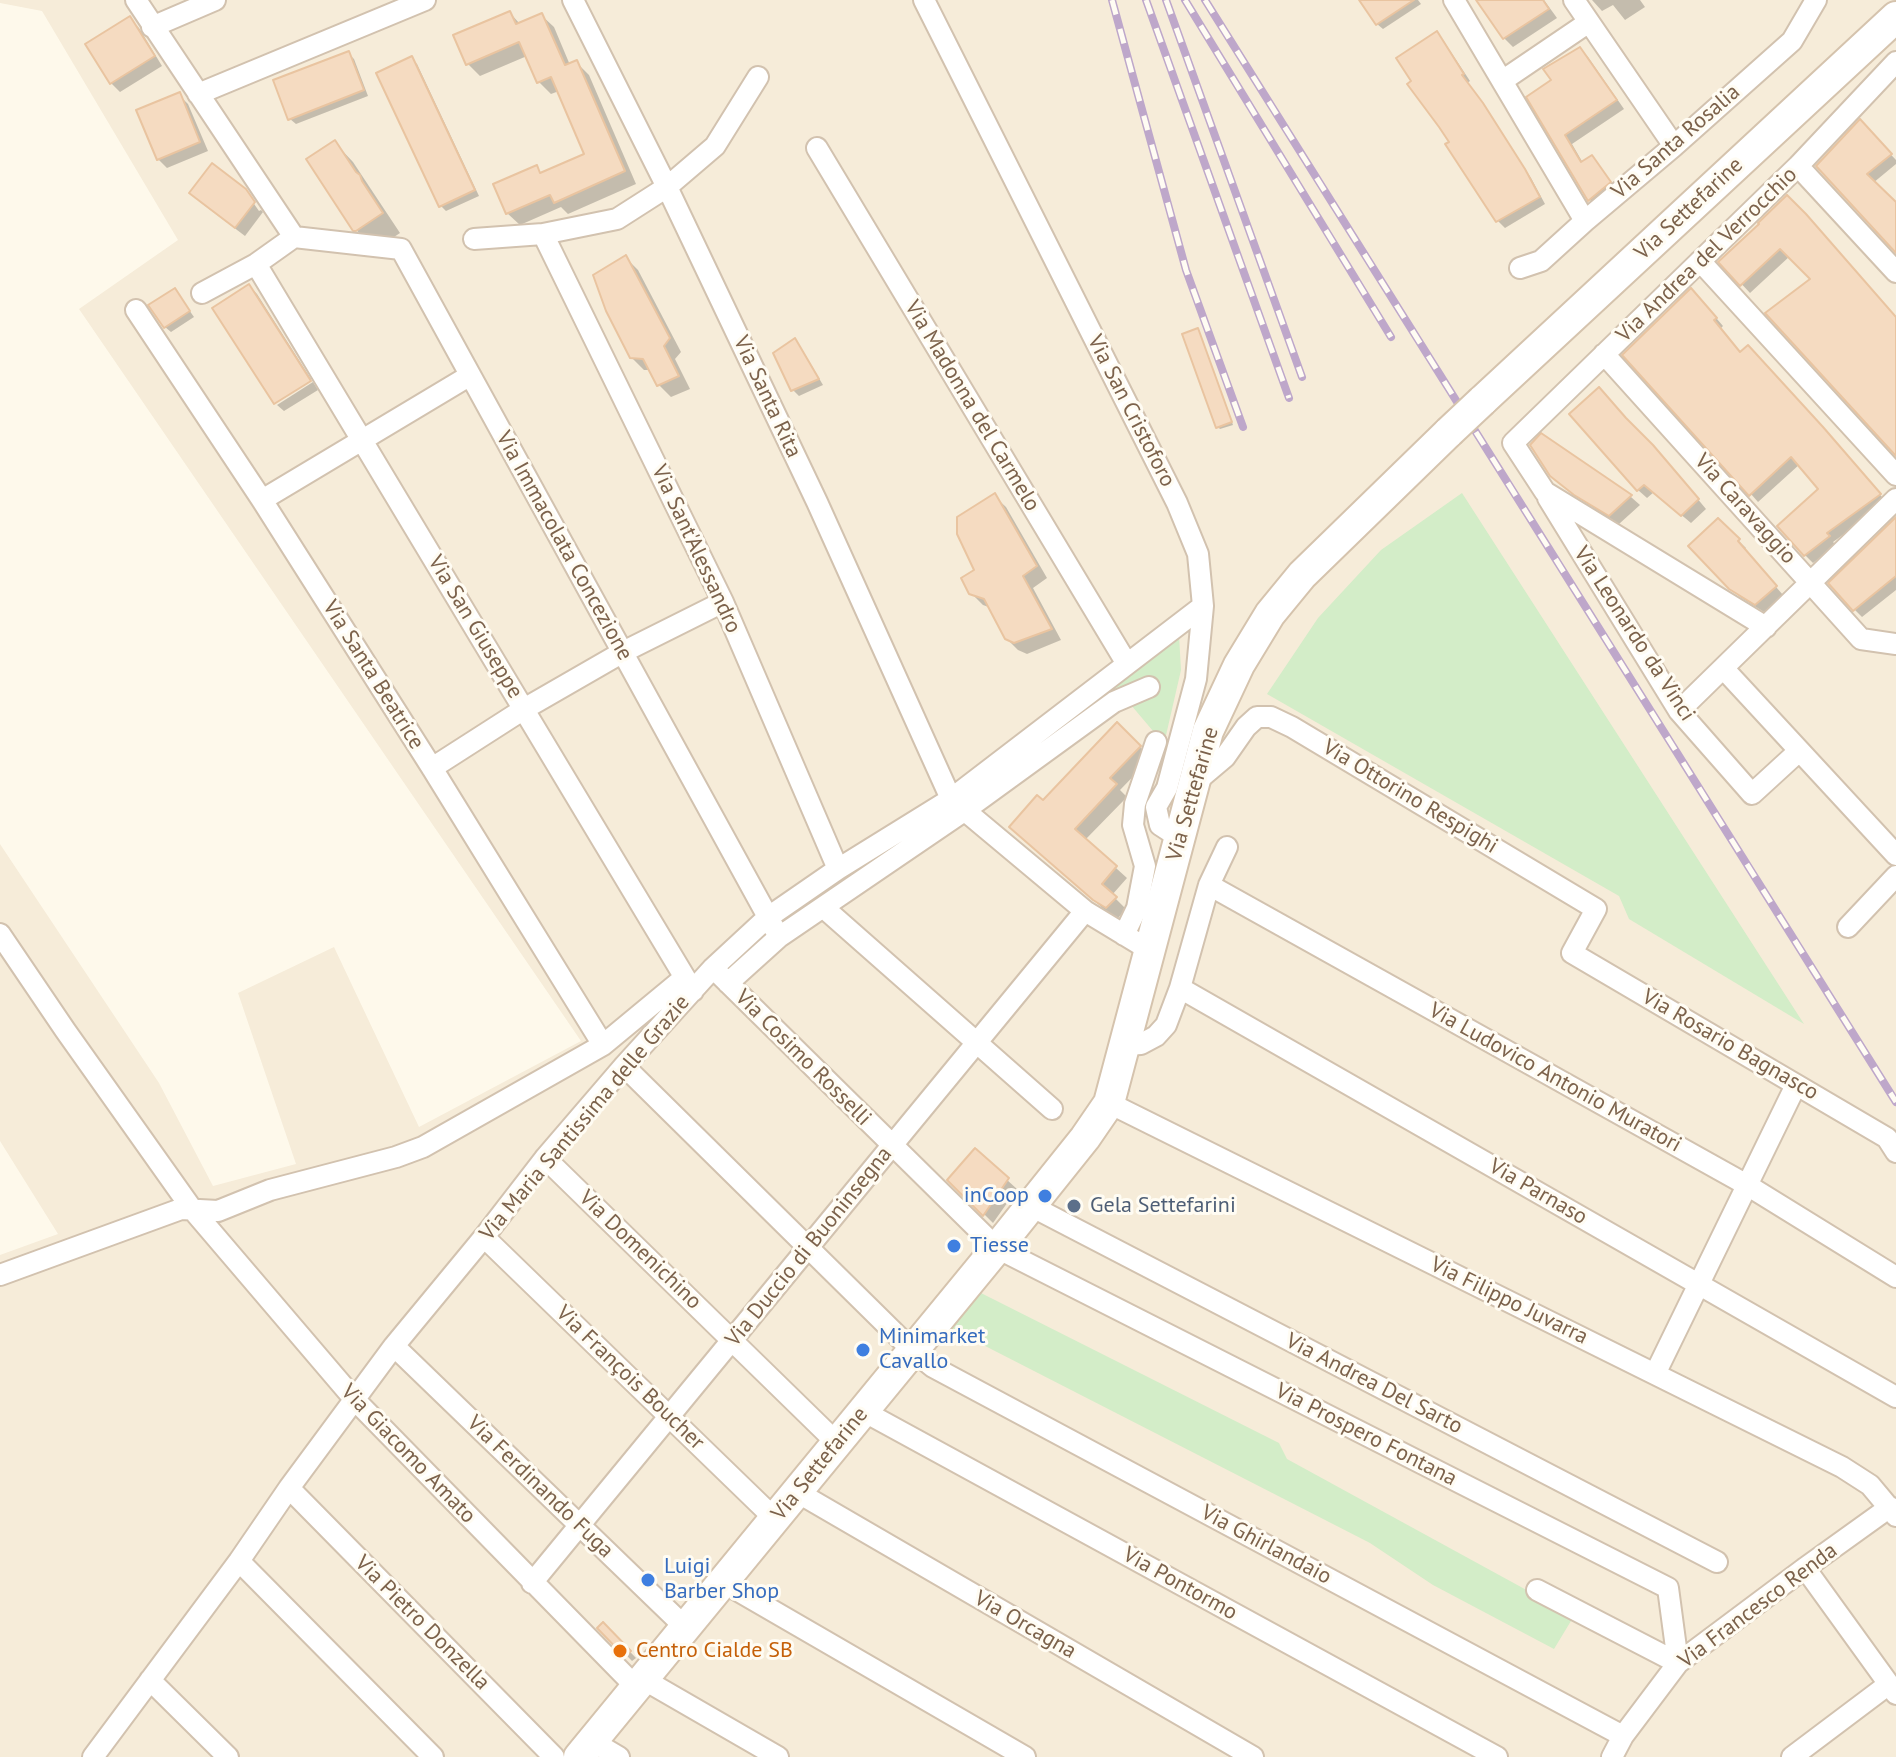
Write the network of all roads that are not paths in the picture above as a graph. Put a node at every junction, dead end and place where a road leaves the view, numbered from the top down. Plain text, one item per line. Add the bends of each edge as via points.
1 (136, 0) edge
2 (215, 0) edge
3 (425, 0) edge
4 (573, 0) edge
5 (924, 0) edge
6 (1454, 0) edge
7 (1574, 0) edge
8 (1816, 0) edge
9 (1896, 17) edge
10 (1589, 22) junction
11 (152, 27) junction
12 (1896, 62) edge
13 (758, 77) dead end
14 (1502, 81) junction
15 (198, 94) junction
16 (1674, 146) junction
17 (817, 148) dead end
18 (1798, 166) junction
19 (667, 187) junction
20 (1585, 221) junction
21 (543, 234) junction
22 (294, 237) junction
23 (474, 239) dead end
24 (1700, 261) junction
25 (256, 264) junction
26 (1520, 268) dead end
27 (1896, 272) edge
28 (202, 293) dead end
29 (136, 310) dead end
30 (1604, 354) junction
31 (469, 376) junction
32 (362, 440) junction
33 (1513, 443) joint
34 (1896, 475) edge
35 (1545, 492) junction
36 (1896, 499) edge
37 (262, 500) junction
38 (1810, 581) junction
39 (723, 602) junction
40 (1203, 606) junction
41 (1766, 627) junction
42 (1896, 644) edge
43 (623, 652) junction
44 (1127, 664) junction
45 (1723, 668) junction
46 (1149, 687) dead end
47 (524, 709) junction
48 (1679, 711) junction
49 (1156, 742) dead end
50 (1799, 751) junction
51 (432, 768) junction
52 (1193, 784) junction
53 (957, 805) junction
54 (1180, 838) junction
55 (1227, 847) dead end
56 (1896, 855) edge
57 (838, 869) junction
58 (1896, 876) edge
59 (1209, 885) junction
60 (824, 908) junction
61 (1085, 911) junction
62 (767, 918) junction
63 (1848, 927) dead end
64 (0, 934) edge
65 (1124, 935) junction
66 (779, 937) junction
67 (1151, 951) junction
68 (1572, 953) joint
69 (713, 968) junction
70 (728, 983) junction
71 (688, 984) junction
72 (1180, 988) junction
73 (977, 1042) junction
74 (603, 1045) junction
75 (1126, 1045) junction
76 (624, 1066) junction
77 (1796, 1085) junction
78 (1109, 1103) junction
79 (1052, 1109) dead end
80 (1892, 1145) edge
81 (892, 1146) junction
82 (545, 1158) junction
83 (1747, 1185) junction
84 (1031, 1206) junction
85 (192, 1209) junction
86 (484, 1237) junction
87 (808, 1247) junction
88 (997, 1248) junction
89 (0, 1275) edge
90 (1896, 1277) edge
91 (1699, 1284) junction
92 (732, 1340) junction
93 (394, 1346) junction
94 (912, 1350) junction
95 (1655, 1374) junction
96 (1896, 1397) edge
97 (355, 1400) junction
98 (863, 1411) junction
99 (670, 1416) junction
100 (837, 1443) junction
101 (289, 1488) junction
102 (797, 1492) junction
103 (1893, 1511) edge
104 (775, 1519) junction
105 (580, 1525) junction
106 (239, 1561) junction
107 (1717, 1562) dead end
108 (1805, 1568) junction
109 (723, 1582) junction
110 (532, 1583) junction
111 (1537, 1590) dead end
112 (686, 1628) junction
113 (1678, 1663) junction
114 (150, 1680) junction
115 (640, 1683) junction
116 (1892, 1689) edge
117 (1623, 1736) junction
118 (585, 1749) edge
119 (93, 1757) edge
120 (228, 1757) edge
121 (433, 1757) edge
122 (554, 1757) edge
123 (619, 1757) edge
124 (778, 1757) edge
125 (1025, 1757) edge
126 (1253, 1757) edge
127 (1497, 1757) edge
128 (1612, 1757) edge
129 (1792, 1757) edge

1 - 11 street
2 - 11 street
3 - 15 street
4 - 19 street, Via Santa Rita
5 - 40 street, Via San Cristoforo via 1177,503 1198,554
6 - 14 street
7 - 10 street
8 - 16 street, Via Santa Rosalia via 1792,41
9 - 52 street, Via Settefarine, bridge via 1302,575 1239,665 1208,731
10 - 14 street
10 - 16 street
11 - 15 street
12 - 18 street, Via Andrea del Verrocchio
13 - 19 street via 715,146
14 - 20 street
15 - 22 street
16 - 20 street, Via Santa Rosalia
17 - 44 street, Via Madonna del Carmelo
18 - 24 street, Via Andrea del Verrocchio
18 - 27 street
19 - 21 street via 617,219
19 - 53 street, Via Santa Rita
20 - 26 street, Via Santa Rosalia via 1541,261
21 - 23 street
21 - 39 street, Via Sant'Alessandro
22 - 25 street
22 - 31 street, Via Immacolata Concezione via 401,249
24 - 30 street, Via Andrea del Verrocchio
24 - 34 street
25 - 28 street
25 - 32 street, Via San Giuseppe
29 - 37 street, Via Santa Beatrice
30 - 33 street, Via Andrea del Verrocchio
30 - 38 street, Via Caravaggio
31 - 32 street
31 - 43 street, Via Immacolata Concezione
32 - 37 street
32 - 47 street, Via San Giuseppe
33 - 35 street, Via Leonardo da Vinci
35 - 41 street
35 - 48 street, Via Leonardo da Vinci
36 - 38 street
37 - 51 street, Via Santa Beatrice
38 - 41 street
38 - 42 street, Via Caravaggio via 1861,639
39 - 43 street
39 - 57 street, Via Sant'Alessandro
40 - 44 street, Via Maria Santissima delle Grazie
40 - 54 street, Via San Cristoforo via 1196,679 1167,788 1156,807 1160,825
41 - 45 street
43 - 47 street
43 - 62 street, Via Immacolata Concezione
44 - 53 street, Via Maria Santissima delle Grazie
45 - 48 street
45 - 50 street
46 - 53 street via 1114,702
47 - 51 street
47 - 71 street, Via San Giuseppe
48 - 50 street, Via Leonardo da Vinci via 1752,794
49 - 65 street via 1135,804 1133,825 1145,866 1137,908
50 - 56 street
51 - 74 street, Via Santa Beatrice
52 - 54 street, Via Settefarine
52 - 68 street, Via Ottorino Respighi via 1225,757 1257,717 1271,717 1596,909
53 - 57 street, Via Maria Santissima delle Grazie
53 - 60 street, Via Maria Santissima delle Grazie
53 - 61 street
54 - 67 street, Via Settefarine
55 - 59 street, Via Settefarine
57 - 62 street, Via Maria Santissima delle Grazie
58 - 63 street
59 - 72 street, Via Settefarine
59 - 83 street, Via Ludovico Antonio Muratori
60 - 66 street, Via Maria Santissima delle Grazie
60 - 73 street
61 - 65 street
61 - 73 street, Via Duccio di Buoninsegna
62 - 66 street, Via Immacolata Concezione
62 - 69 street, Via Maria Santissima delle Grazie
64 - 85 street, Via Giacomo Amato
65 - 67 street
66 - 70 street, Via Maria Santissima delle Grazie
67 - 75 street, Via Settefarine
68 - 77 street, Via Rosario Bagnasco
69 - 70 street, Via Cosimo Rosselli
69 - 71 street, Via Maria Santissima delle Grazie
70 - 81 street, Via Cosimo Rosselli
71 - 74 street, Via Maria Santissima delle Grazie
71 - 76 street, Via Maria Santissima delle Grazie
72 - 75 street, Via Settefarine via 1166,1025 1156,1036
72 - 91 street, Via Parnaso
73 - 79 street
73 - 81 street, Via Duccio di Buoninsegna
74 - 85 street, Via Maria Santissima delle Grazie via 423,1147 270,1190 218,1211
75 - 78 street, Via Settefarine
76 - 82 street, Via Maria Santissima delle Grazie
76 - 87 street, Via Ghirlandaio
77 - 80 street, Via Rosario Bagnasco
77 - 83 street
78 - 84 street, Via Settefarine
78 - 95 street, Via Filippo Juvarra
81 - 87 street, Via Duccio di Buoninsegna
81 - 88 street, Via Cosimo Rosselli
82 - 86 street, Via Maria Santissima delle Grazie
82 - 92 street, Via Domenichino
83 - 90 street, Via Ludovico Antonio Muratori
83 - 91 street
84 - 88 street, Via Settefarine
84 - 107 street, Via Andrea Del Sarto
85 - 89 street, Via Maria Santissima delle Grazie
85 - 97 street, Via Giacomo Amato
86 - 93 street, Via Maria Santissima delle Grazie
86 - 99 street, Via François Boucher
87 - 92 street, Via Duccio di Buoninsegna
87 - 94 street, Via Ghirlandaio
88 - 94 street, Via Settefarine
88 - 113 street, Via Prospero Fontana via 1668,1588
91 - 95 street
91 - 96 street, Via Parnaso
92 - 99 street, Via Duccio di Buoninsegna
92 - 100 street, Via Domenichino
93 - 97 street, Via Maria Santissima delle Grazie
93 - 105 street, Via Ferdinando Fuga
94 - 98 street, Via Settefarine
94 - 117 street, Via Ghirlandaio via 933,1367
95 - 103 street, Via Filippo Juvarra via 1842,1467 1870,1485
97 - 101 street, Via Maria Santissima delle Grazie
97 - 110 street, Via Giacomo Amato
98 - 100 street, Via Settefarine
98 - 127 street, Via Pontormo
99 - 104 street, Via François Boucher
99 - 105 street, Via Duccio di Buoninsegna
100 - 102 street, Via Settefarine
101 - 106 street, Via Maria Santissima delle Grazie
101 - 122 street, Via Pietro Donzella
102 - 104 street, Via Settefarine
102 - 126 street, Via Orcagna
103 - 108 street, Via Francesco Renda
104 - 109 street, Via Settefarine
105 - 110 street, Via Duccio di Buoninsegna
105 - 112 street, Via Ferdinando Fuga
106 - 114 street, Via Maria Santissima delle Grazie
106 - 121 street
108 - 113 street, Via Francesco Renda
108 - 116 street
109 - 112 street, Via Settefarine
109 - 125 street
110 - 115 street, Via Giacomo Amato
111 - 113 street
112 - 115 street, Via Settefarine
113 - 117 street, Via Francesco Renda
114 - 119 street, Via Maria Santissima delle Grazie
114 - 120 street
115 - 118 street, Via Settefarine
115 - 124 street, Via Giacomo Amato
116 - 129 street
117 - 128 street, Via Francesco Renda
118 - 123 street

